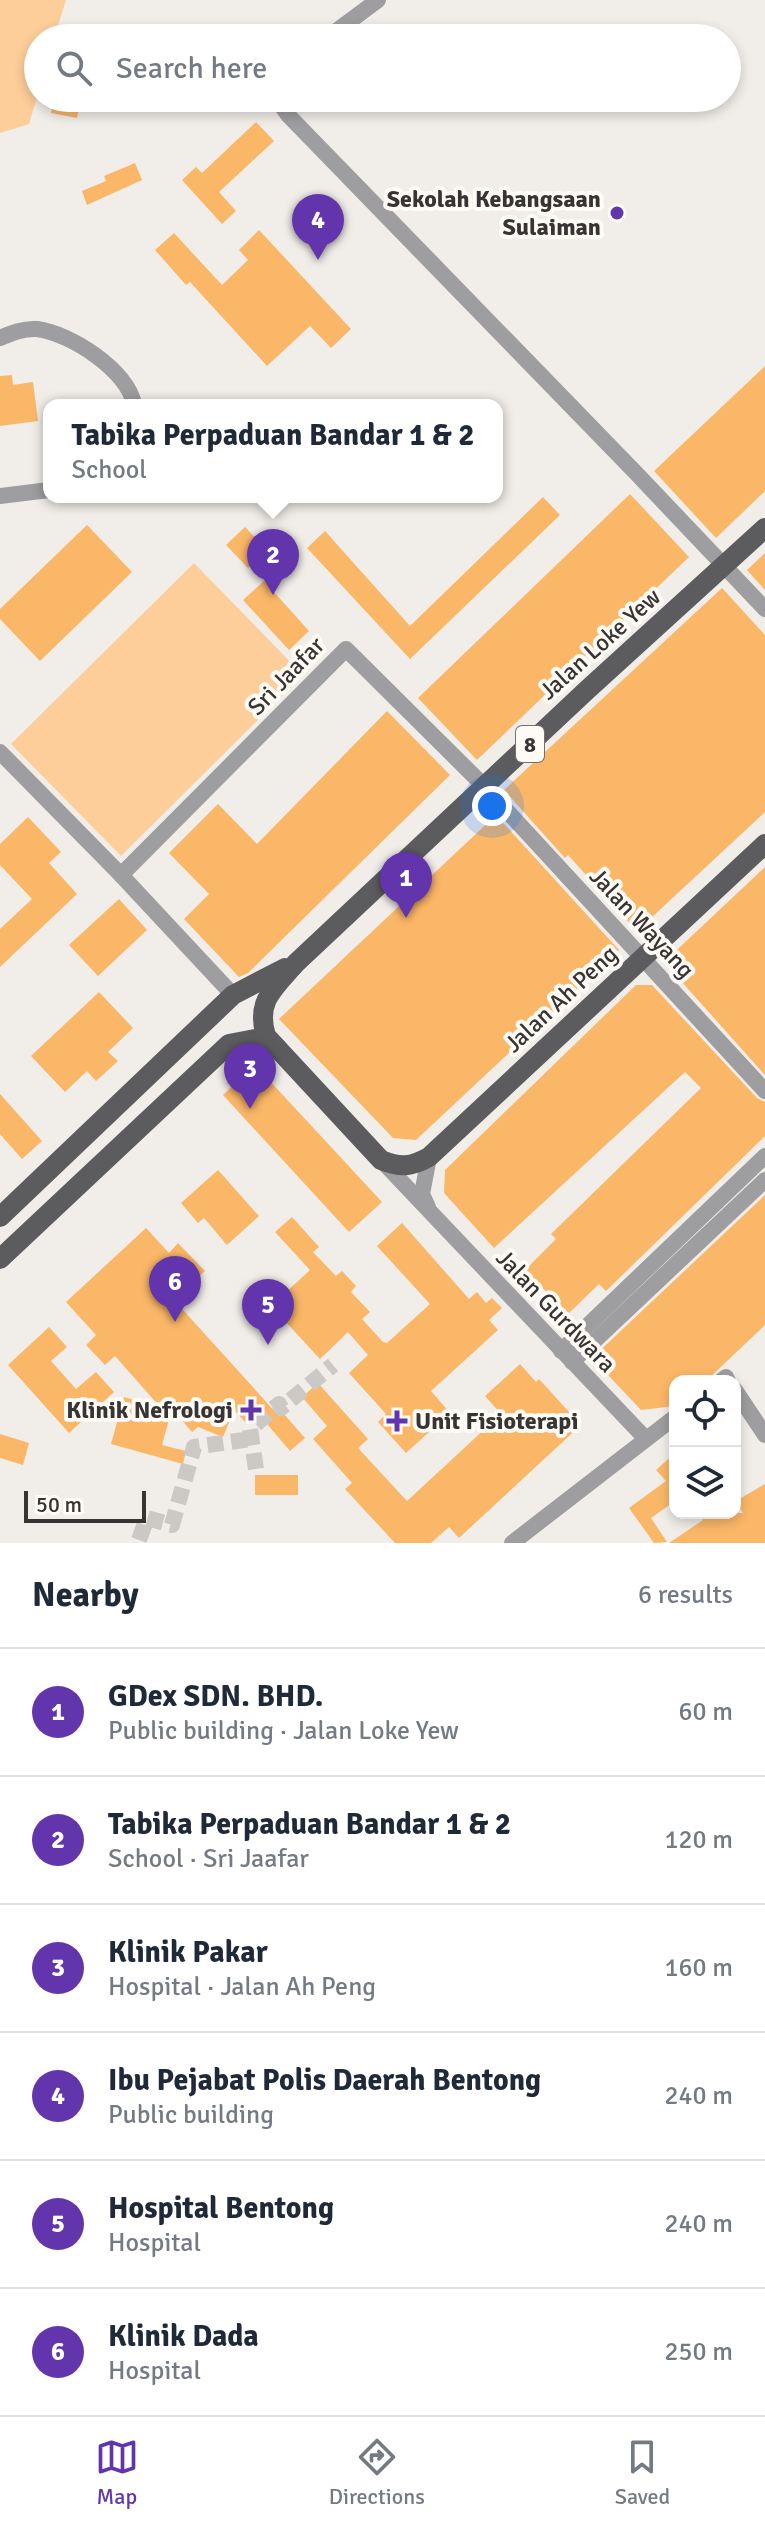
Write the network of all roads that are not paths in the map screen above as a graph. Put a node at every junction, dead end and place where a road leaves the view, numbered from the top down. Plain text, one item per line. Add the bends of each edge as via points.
1 (378, 0) edge
2 (346, 24) edge
3 (286, 112) edge
4 (0, 338) edge
5 (132, 399) edge
6 (43, 491) edge
7 (0, 496) edge
8 (765, 528) edge
9 (725, 566) junction
10 (765, 609) edge
11 (0, 752) edge
12 (485, 787) junction
13 (765, 844) edge
14 (121, 875) junction
15 (643, 958) junction
16 (296, 963) junction
17 (233, 995) junction
18 (277, 1048) junction
19 (765, 1091) edge
20 (765, 1156) edge
21 (429, 1157) junction
22 (381, 1160) junction
23 (765, 1180) edge
24 (432, 1216) junction
25 (0, 1217) edge
26 (0, 1259) edge
27 (566, 1356) junction
28 (741, 1401) edge
29 (669, 1422) edge
30 (765, 1435) edge
31 (646, 1439) junction
32 (512, 1543) edge

1 - 2 street
3 - 9 street
4 - 5 street via 38,329 82,346 111,369
6 - 7 street
8 - 9 main road, Jalan Loke Yew / 8
9 - 10 street
9 - 12 main road, Jalan Loke Yew / 8
11 - 14 street
12 - 14 street, Sri Jaafar via 346,649
12 - 15 street, Jalan Wayang
12 - 16 main road, Jalan Loke Yew / 8
13 - 15 main road, Jalan Ah Peng
14 - 17 street
15 - 19 street, Jalan Wayang
15 - 21 main road, Jalan Ah Peng
16 - 17 main road, 8
16 - 18 main road via 267,997 261,1013 266,1036
17 - 25 main road, 8
18 - 22 main road
18 - 26 main road via 255,1039 229,1044
20 - 27 street
21 - 22 main road via 399,1167
21 - 24 street via 422,1194
22 - 24 street, Jalan Gurdwara
23 - 27 street
24 - 27 street, Jalan Gurdwara
27 - 31 street, Jalan Gurdwara
28 - 30 street
29 - 31 street
31 - 32 street

